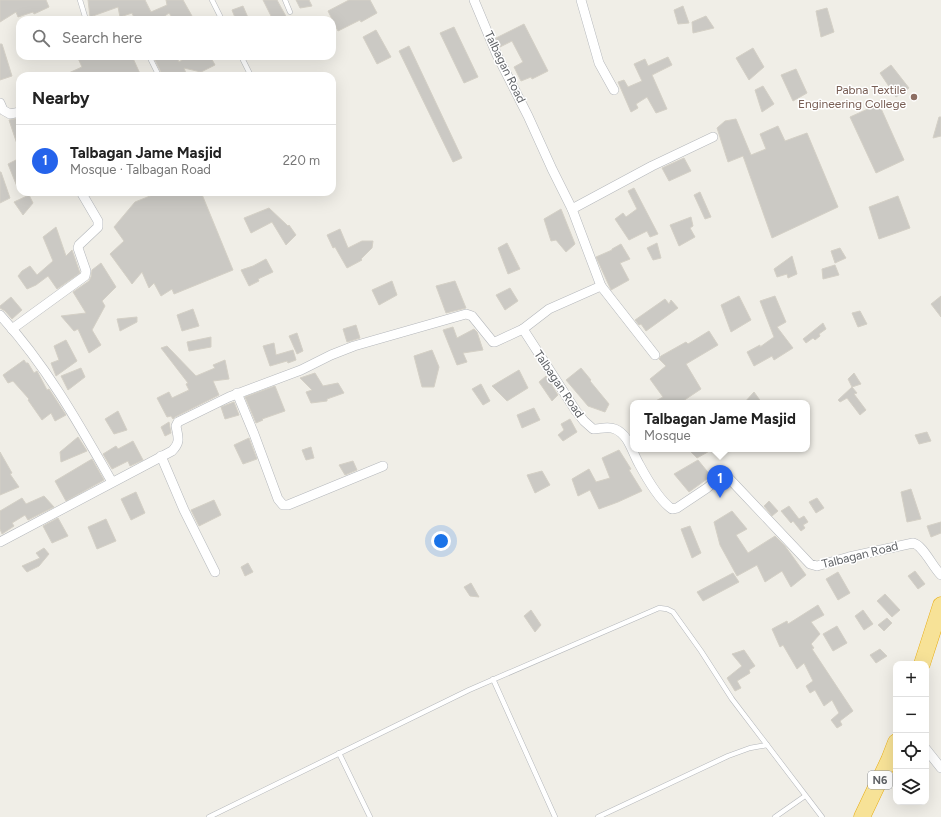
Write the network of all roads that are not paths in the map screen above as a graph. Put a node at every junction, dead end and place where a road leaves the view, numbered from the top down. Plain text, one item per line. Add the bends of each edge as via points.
1 (80, 0) edge
2 (212, 0) edge
3 (285, 0) edge
4 (474, 0) edge
5 (581, 0) edge
6 (290, 12) dead end
7 (85, 16) edge
8 (220, 16) edge
9 (151, 60) edge
10 (242, 60) edge
11 (156, 72) edge
12 (249, 72) edge
13 (614, 90) dead end
14 (0, 103) edge
15 (16, 113) edge
16 (713, 137) dead end
17 (83, 196) edge
18 (572, 209) junction
19 (602, 286) junction
20 (0, 316) edge
21 (12, 329) junction
22 (523, 329) junction
23 (655, 355) dead end
24 (237, 393) junction
25 (630, 446) edge
26 (633, 452) edge
27 (161, 456) junction
28 (383, 466) dead end
29 (112, 482) junction
30 (0, 542) edge
31 (215, 572) dead end
32 (941, 574) edge
33 (941, 605) edge
34 (923, 661) edge
35 (493, 679) junction
36 (767, 744) junction
37 (893, 750) edge
38 (339, 753) junction
39 (929, 753) edge
40 (941, 768) edge
41 (805, 796) junction
42 (209, 817) edge
43 (370, 817) edge
44 (555, 817) edge
45 (598, 817) edge
46 (775, 817) edge
47 (822, 817) edge
48 (862, 817) edge

1 - 7 lane
2 - 8 lane
3 - 6 lane
4 - 18 street, Talbagan Road via 496,55
5 - 13 street via 599,62
9 - 11 lane
10 - 12 lane
14 - 15 street via 3,110 10,114
16 - 18 street
17 - 21 street via 98,221 98,227 78,248 86,271 85,276
18 - 19 street, Talbagan Road
19 - 22 street via 549,309
19 - 23 street, Talbagan Road
20 - 21 street
21 - 29 street via 40,364
22 - 24 street via 493,342 472,316 466,314 354,346 301,370
22 - 25 street, Talbagan Road via 584,421 593,429 613,428 627,439
24 - 27 street via 178,422 176,426 179,438 176,447
24 - 28 street via 278,499 283,505
26 - 32 street, Talbagan Road via 657,493 673,509 707,488 724,473 810,564 817,566 913,543 920,546
27 - 29 street
27 - 31 street
29 - 30 street
33 - 34 highway
35 - 36 lane via 653,609 668,609 677,617 732,699
35 - 38 lane
35 - 44 lane
36 - 41 lane
36 - 45 lane via 728,756
37 - 48 highway, N6
38 - 42 lane
38 - 43 lane
39 - 40 street
41 - 46 lane
41 - 47 lane

